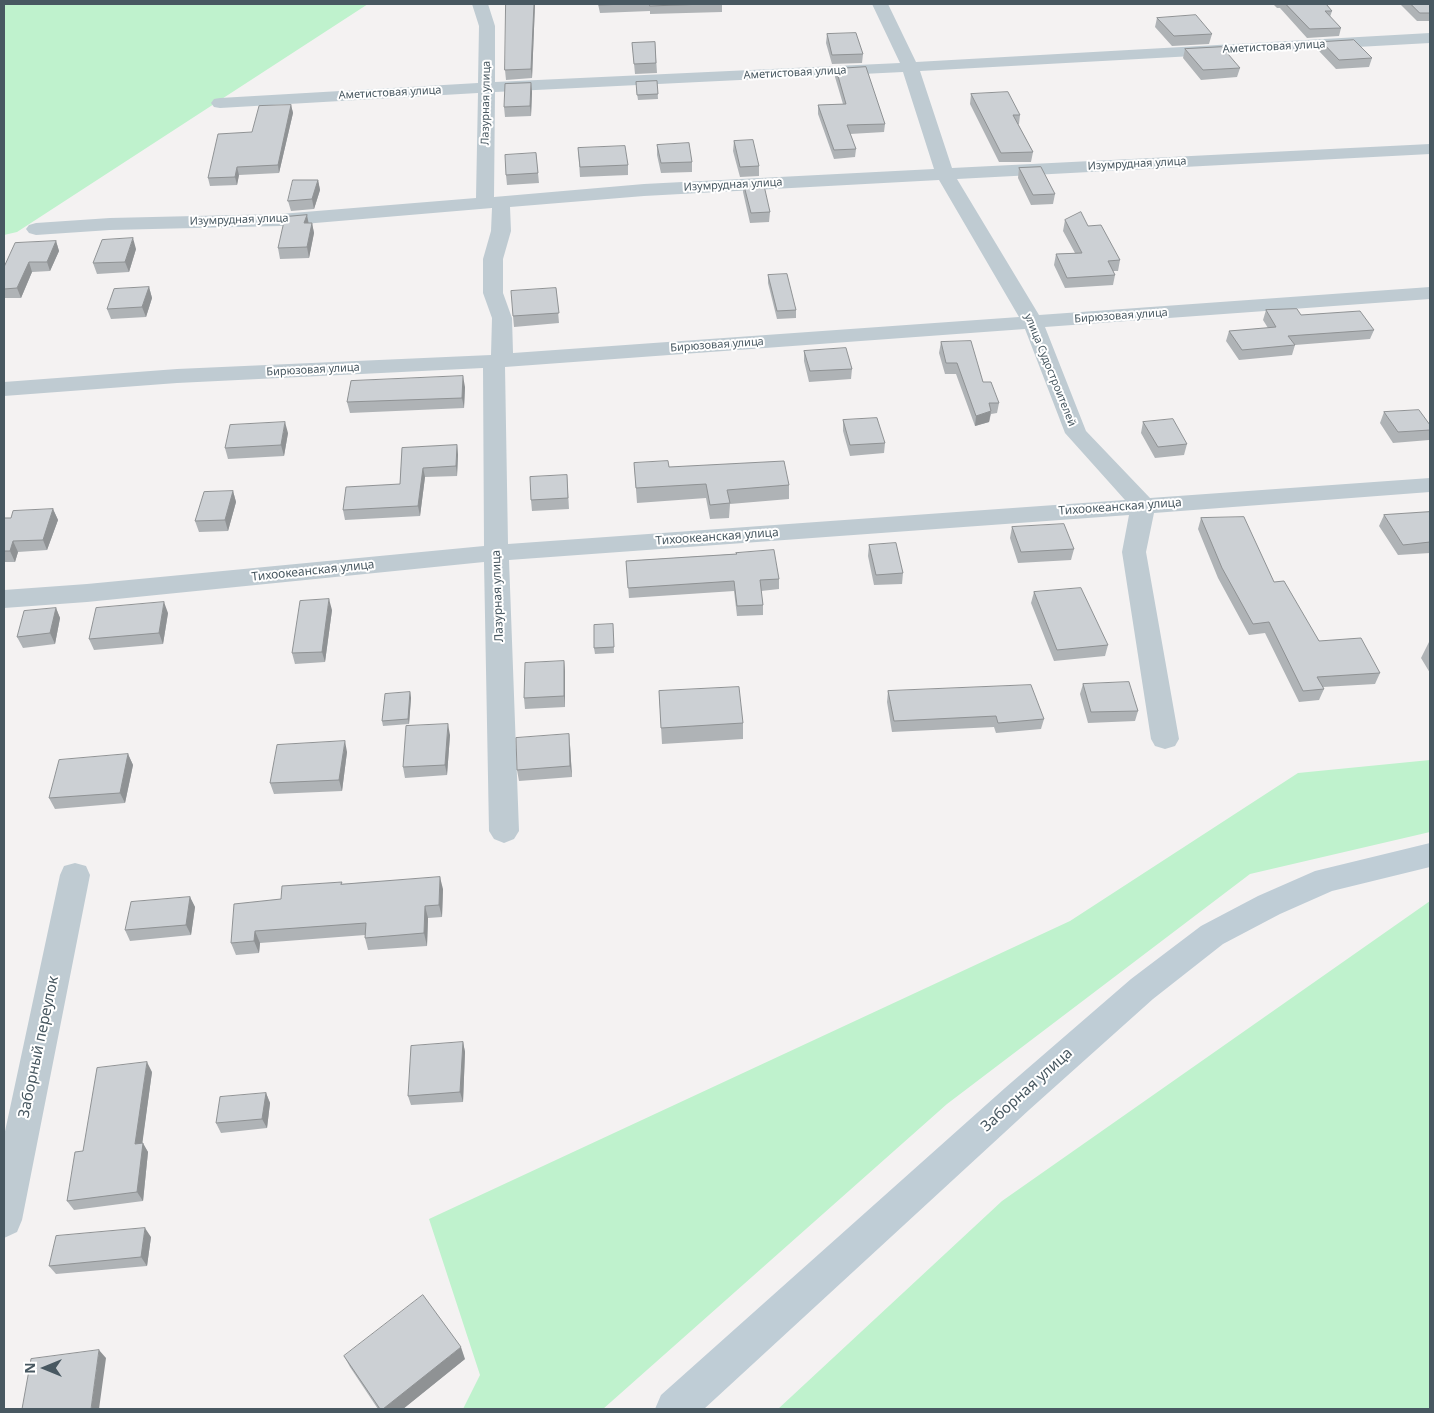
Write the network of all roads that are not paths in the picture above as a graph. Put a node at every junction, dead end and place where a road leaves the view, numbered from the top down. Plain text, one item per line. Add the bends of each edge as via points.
1 (480, 4) edge
2 (880, 4) edge
3 (1430, 38) edge
4 (910, 67) junction
5 (486, 88) junction
6 (220, 103) dead end
7 (1430, 149) edge
8 (945, 174) junction
9 (493, 204) junction
10 (36, 229) dead end
11 (1430, 293) edge
12 (1032, 322) junction
13 (498, 360) junction
14 (4, 389) edge
15 (1430, 485) edge
16 (1143, 505) junction
17 (496, 553) junction
18 (4, 599) edge
19 (1165, 740) dead end
20 (504, 831) dead end
21 (1430, 855) edge
22 (75, 875) dead end
23 (4, 1220) edge
24 (675, 1409) edge

1 - 5 street, Лазурная улица via 487,26
2 - 4 street, улица Судостроителей
3 - 4 street, Аметистовая улица
4 - 5 street, Аметистовая улица
4 - 8 street, улица Судостроителей
5 - 6 street, Аметистовая улица
5 - 9 street, Лазурная улица
7 - 8 street, Изумрудная улица
8 - 9 street, Изумрудная улица via 644,190
8 - 12 street, улица Судостроителей
9 - 10 street, Изумрудная улица via 280,220
9 - 13 street, Лазурная улица via 501,231 492,259 492,293 502,318
11 - 12 street, Бирюзовая улица
12 - 13 street, Бирюзовая улица
12 - 16 street, улица Судостроителей via 1076,433
13 - 14 street, Бирюзовая улица via 177,376
13 - 17 street, Лазурная улица
15 - 16 street, Тихоокеанская улица
16 - 17 street, Тихоокеанская улица
16 - 19 street via 1134,552
17 - 18 street, Тихоокеанская улица
17 - 20 street, Лазурная улица
21 - 24 street, Заборная улица via 1326,880 1212,935 1142,989 1017,1099
22 - 23 street, Заборный переулок

